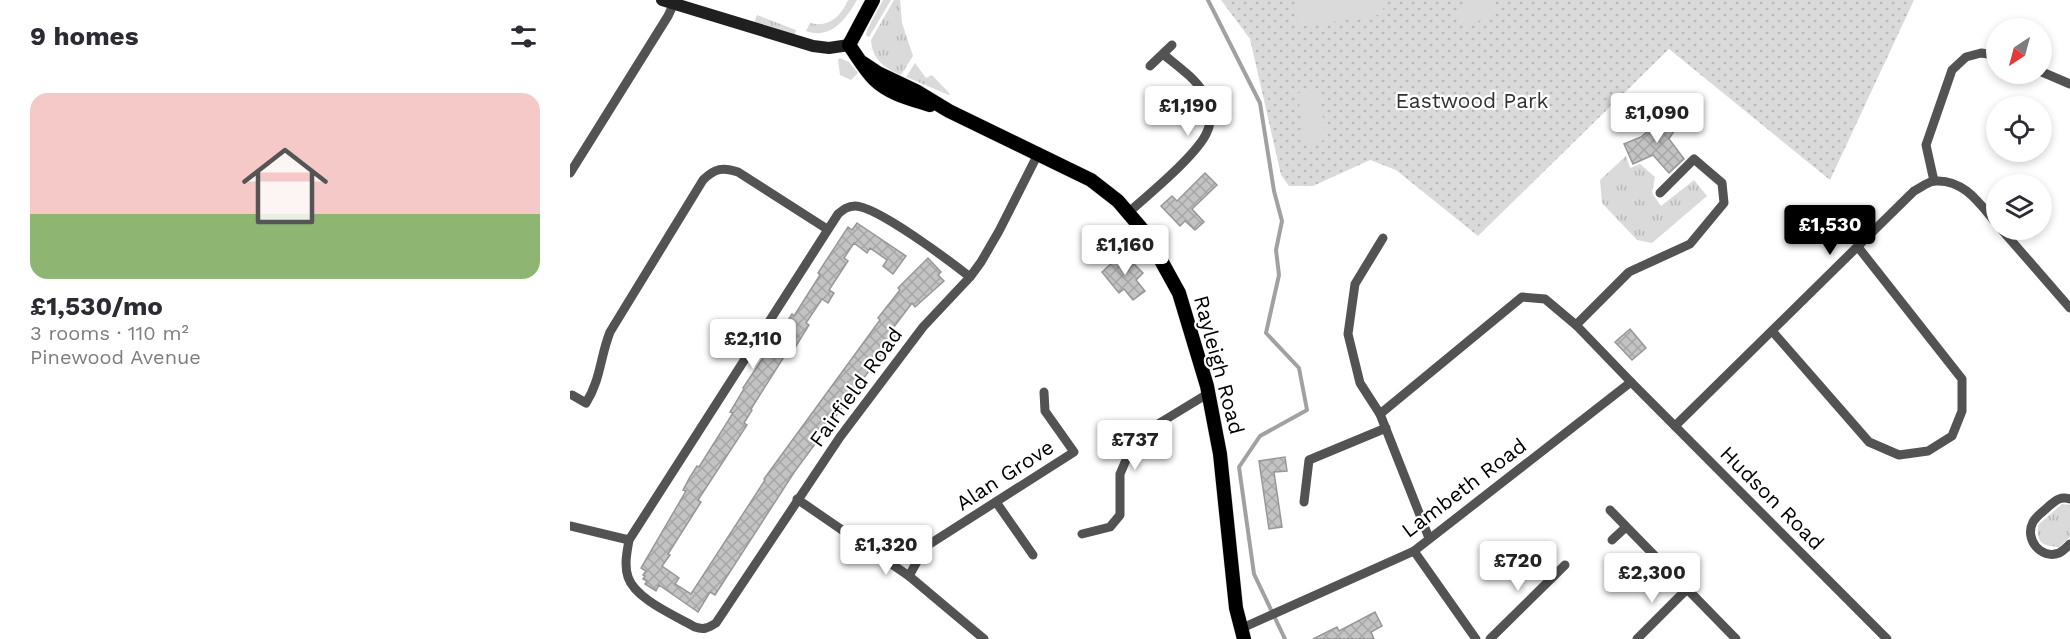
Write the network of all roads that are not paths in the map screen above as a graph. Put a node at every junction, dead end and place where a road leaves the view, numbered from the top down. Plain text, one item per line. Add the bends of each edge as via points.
1 (873, 0) edge
2 (668, 2) edge
3 (849, 45) junction
4 (1172, 45) dead end
5 (1163, 54) junction
6 (1986, 54) edge
7 (1150, 66) dead end
8 (2052, 76) edge
9 (2070, 84) edge
10 (1038, 154) junction
11 (570, 173) edge
12 (1934, 181) junction
13 (1660, 193) dead end
14 (1986, 211) edge
15 (1129, 212) junction
16 (827, 229) junction
17 (1383, 238) dead end
18 (2011, 240) edge
19 (1858, 247) junction
20 (970, 277) junction
21 (2070, 308) edge
22 (1576, 325) junction
23 (1773, 332) junction
24 (1631, 382) junction
25 (1044, 392) dead end
26 (1209, 393) junction
27 (572, 395) dead end
28 (1380, 414) junction
29 (1675, 426) junction
30 (1386, 428) junction
31 (797, 499) junction
32 (2070, 500) edge
33 (996, 502) junction
34 (1304, 502) dead end
35 (1610, 510) dead end
36 (570, 526) edge
37 (1626, 527) junction
38 (1082, 534) dead end
39 (1429, 538) junction
40 (630, 540) junction
41 (1612, 540) dead end
42 (2070, 544) edge
43 (1414, 550) junction
44 (1033, 555) dead end
45 (1565, 565) dead end
46 (1544, 566) dead end
47 (1553, 575) junction
48 (909, 576) junction
49 (1687, 589) junction
50 (1242, 634) edge
51 (984, 639) edge
52 (1476, 639) edge
53 (1490, 639) edge
54 (1636, 639) edge
55 (1736, 639) edge
56 (1887, 639) edge

1 - 3 main road
2 - 3 street via 813,46
2 - 11 street via 668,16
3 - 10 main road, Rayleigh Road via 863,63 878,73
4 - 5 street
5 - 7 street
5 - 15 street via 1205,94 1210,127 1191,154
6 - 12 street via 1966,57 1952,70 1926,145
8 - 9 street
10 - 15 main road, Rayleigh Road via 1091,180
10 - 20 street, Fairfield Road via 995,239
12 - 14 street via 1969,191
12 - 19 street via 1914,191
13 - 22 street via 1694,159 1722,183 1724,203 1690,244 1629,272
15 - 26 main road, Rayleigh Road via 1147,235 1179,293
16 - 20 street via 845,208 863,208 933,249
16 - 27 street via 738,172 717,169 710,173 610,332 591,395 586,403
16 - 40 street
17 - 28 street via 1355,284 1348,334 1360,383
18 - 21 street
19 - 23 street
19 - 23 street via 1962,379 1962,411 1952,436 1928,451 1899,455 1869,442
20 - 31 street, Fairfield Road via 923,327
22 - 24 street, Hudson Road
22 - 28 street, Hudson Road via 1545,299 1522,297
23 - 29 street
24 - 29 street, Hudson Road
24 - 39 street, Lambeth Road
25 - 33 street, Alan Grove via 1046,411 1074,452
26 - 38 street via 1158,424 1132,446 1120,474 1121,506 1117,521 1110,527
26 - 50 main road, Rayleigh Road
28 - 30 street
29 - 56 street, Hudson Road
30 - 34 street via 1309,460
30 - 39 street
31 - 40 street, Fairfield Road via 722,616 708,628 695,627 653,603 633,586 626,555
31 - 48 street
32 - 42 street via 2056,500 2030,528 2031,538 2042,552 2052,555
33 - 44 street
33 - 48 street, Alan Grove via 925,547
35 - 37 street
36 - 40 street
37 - 41 street
37 - 49 street
39 - 43 street, Lambeth Road
43 - 50 street, Lambeth Road
43 - 52 street
45 - 47 street
46 - 47 street
47 - 53 street
48 - 51 street
49 - 54 street
49 - 55 street

